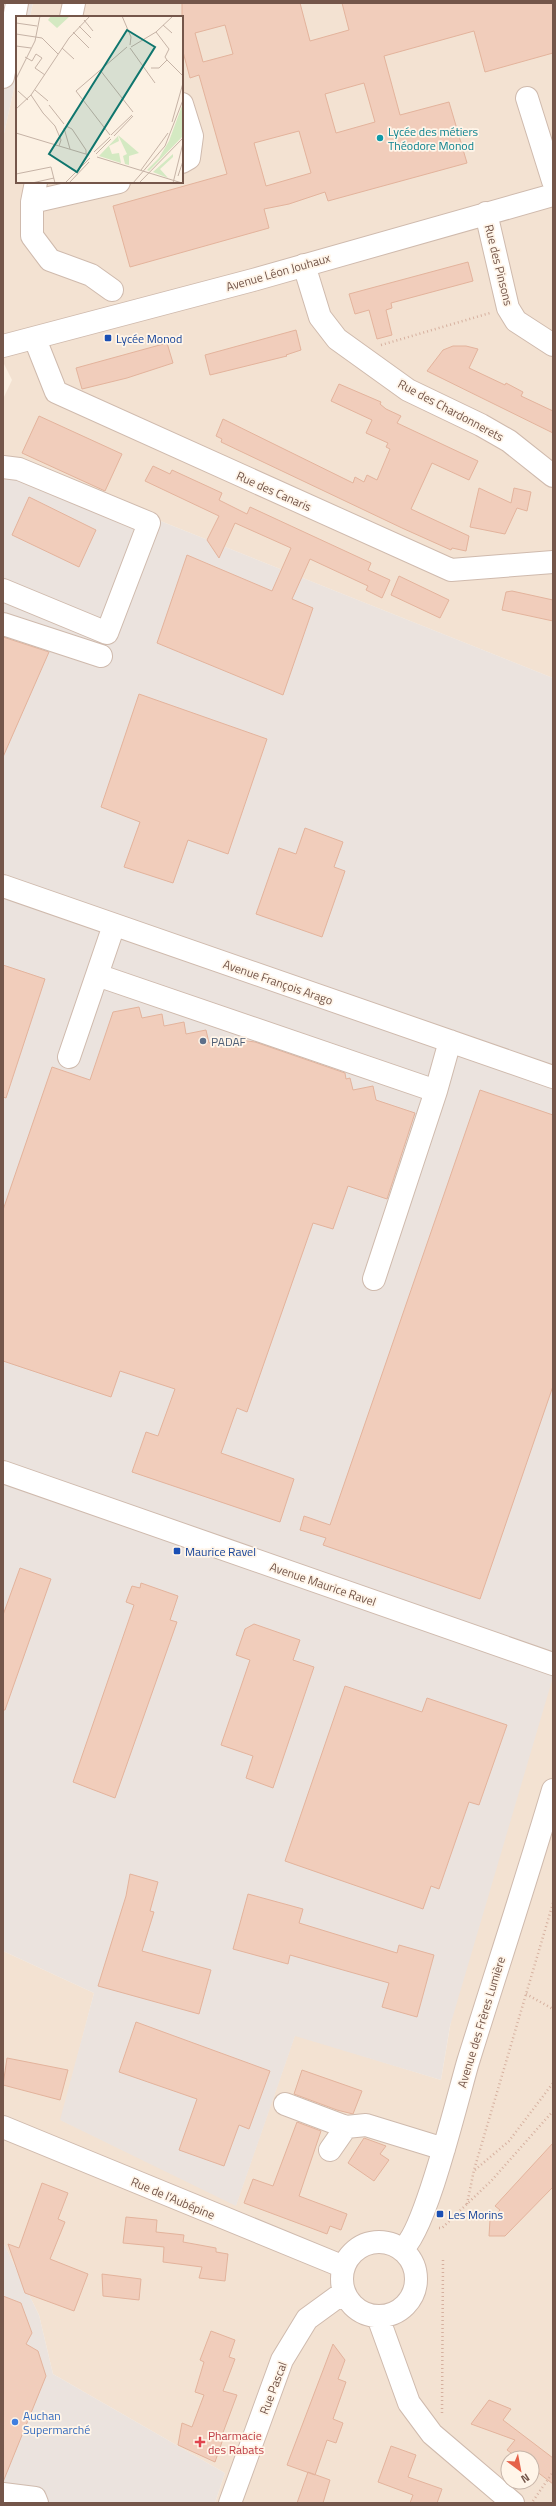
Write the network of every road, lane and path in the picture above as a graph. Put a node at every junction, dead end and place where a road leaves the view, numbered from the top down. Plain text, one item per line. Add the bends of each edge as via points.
1 (17, 3) edge
2 (74, 3) edge
3 (71, 16) edge
4 (3, 77) edge
5 (527, 98) dead end
6 (183, 107) edge
7 (183, 162) edge
8 (553, 181) edge
9 (110, 183) edge
10 (34, 192) edge
11 (553, 195) edge
12 (486, 212) junction
13 (304, 265) junction
14 (112, 290) dead end
15 (508, 308) junction
16 (35, 339) junction
17 (553, 345) edge
18 (3, 346) edge
19 (356, 353) junction
20 (3, 467) edge
21 (553, 476) edge
22 (553, 562) edge
23 (3, 590) edge
24 (3, 624) edge
25 (101, 656) dead end
26 (3, 886) edge
27 (114, 925) junction
28 (97, 975) junction
29 (450, 1041) junction
30 (69, 1057) dead end
31 (553, 1077) edge
32 (436, 1091) junction
33 (374, 1279) dead end
34 (3, 1472) edge
35 (553, 1664) edge
36 (553, 1790) edge
37 (553, 1903) edge
38 (526, 1994) junction
39 (553, 2009) edge
40 (553, 2083) edge
41 (285, 2104) dead end
42 (553, 2111) edge
43 (346, 2127) junction
44 (3, 2128) edge
45 (444, 2149) junction
46 (330, 2150) dead end
47 (474, 2170) junction
48 (467, 2204) junction
49 (419, 2223) junction
50 (402, 2249) junction
51 (443, 2259) dead end
52 (344, 2267) junction
53 (344, 2292) junction
54 (378, 2317) junction
55 (432, 2434) junction
56 (553, 2472) edge
57 (3, 2494) edge
58 (37, 2503) edge
59 (230, 2503) edge
60 (513, 2503) edge
61 (532, 2503) edge

1 - 4 street
2 - 3 street
5 - 8 street
6 - 7 street via 192,136 190,158
9 - 10 street
10 - 14 street via 32,236 50,260 92,275
11 - 12 street, Avenue Léon Jouhaux
12 - 13 street, Avenue Léon Jouhaux
12 - 15 street, Rue des Pinsons
13 - 16 street, Avenue Léon Jouhaux
13 - 19 street, Rue des Chardonnerets via 320,317 337,340
15 - 17 street, Rue des Pinsons via 516,321
15 - 19 path
16 - 18 street, Avenue Léon Jouhaux
16 - 22 street, Rue des Canaris via 56,392 451,570
19 - 21 street, Rue des Chardonnerets via 408,390 509,441
20 - 23 street via 19,468 150,524 107,633
24 - 25 street
26 - 27 street, Avenue François Arago
27 - 28 street
27 - 29 street, Avenue François Arago
28 - 30 street
28 - 32 street
29 - 31 street, Avenue François Arago
29 - 32 street
32 - 33 street
34 - 35 street, Avenue Maurice Ravel
36 - 45 street, Avenue des Frères Lumière
37 - 38 path
38 - 39 path
38 - 47 path
40 - 47 path via 509,2141
41 - 43 street
42 - 48 path via 492,2180
43 - 45 street via 366,2125
43 - 46 street
44 - 52 street, Rue de l'Aubépine
45 - 49 street, Avenue des Frères Lumière
47 - 48 path
48 - 49 path via 442,2228
49 - 50 street, Avenue des Frères Lumière via 409,2245
50 - 52 street via 386,2243 368,2243 349,2257
50 - 54 street via 416,2269 415,2292 400,2310
51 - 55 path via 442,2421
52 - 53 street
53 - 54 street via 357,2310
53 - 59 street, Rue Pascal via 307,2319 282,2360
54 - 55 street via 409,2403
55 - 60 street
56 - 61 path
57 - 58 street via 34,2498

